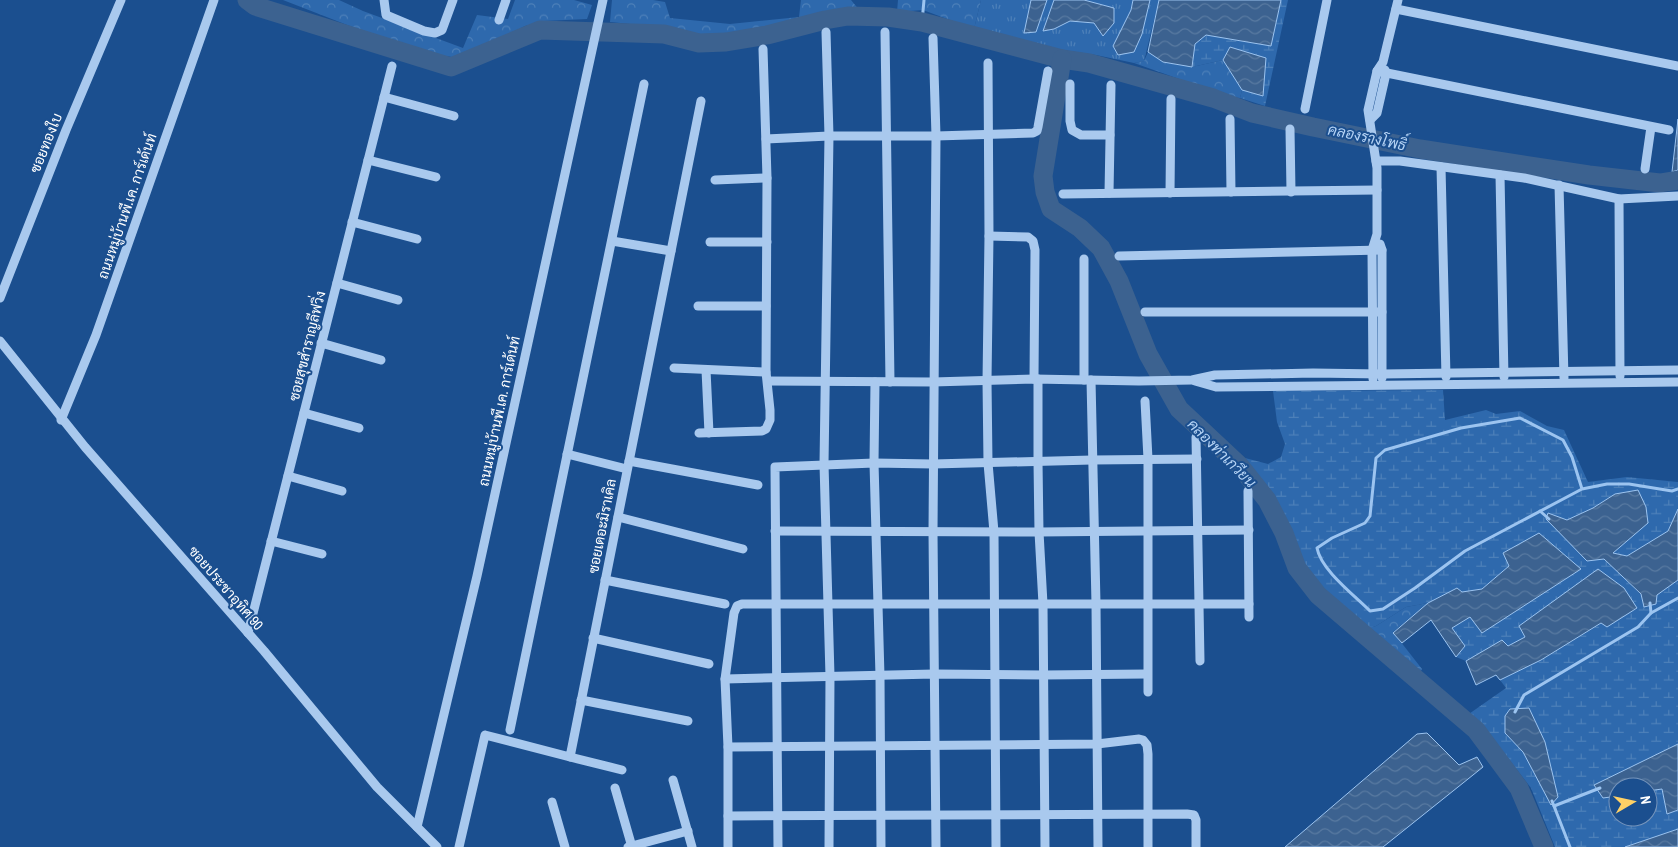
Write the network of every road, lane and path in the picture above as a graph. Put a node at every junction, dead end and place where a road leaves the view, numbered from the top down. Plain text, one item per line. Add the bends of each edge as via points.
1 (121, 0) edge
2 (214, 0) edge
3 (384, 0) edge
4 (453, 0) edge
5 (506, 0) edge
6 (603, 0) edge
7 (1327, 0) edge
8 (1397, 4) edge
9 (499, 20) dead end
10 (826, 32) dead end
11 (886, 32) dead end
12 (933, 38) dead end
13 (763, 49) dead end
14 (988, 63) dead end
15 (392, 66) dead end
16 (1678, 66) edge
17 (1048, 71) dead end
18 (1381, 72) junction
19 (644, 84) dead end
20 (1070, 84) dead end
21 (1111, 85) dead end
22 (384, 97) junction
23 (1171, 99) dead end
24 (701, 101) dead end
25 (1305, 109) dead end
26 (454, 116) dead end
27 (1230, 119) dead end
28 (1651, 126) junction
29 (1290, 129) dead end
30 (1669, 130) dead end
31 (989, 133) junction
32 (1110, 135) junction
33 (828, 136) junction
34 (887, 136) junction
35 (936, 136) junction
36 (766, 139) junction
37 (1376, 158) junction
38 (368, 160) junction
39 (1441, 167) junction
40 (1645, 168) dead end
41 (1500, 175) junction
42 (436, 177) dead end
43 (767, 178) junction
44 (715, 180) dead end
45 (1560, 186) junction
46 (1377, 190) junction
47 (1231, 192) junction
48 (1291, 192) junction
49 (1170, 193) junction
50 (1063, 194) dead end
51 (1109, 194) junction
52 (1678, 196) edge
53 (1619, 199) junction
54 (352, 222) junction
55 (989, 236) junction
56 (417, 239) dead end
57 (612, 241) junction
58 (710, 242) dead end
59 (767, 242) junction
60 (1377, 250) junction
61 (671, 251) junction
62 (1119, 256) dead end
63 (1084, 259) dead end
64 (337, 283) junction
65 (0, 298) edge
66 (398, 300) dead end
67 (698, 306) dead end
68 (766, 306) junction
69 (1145, 312) dead end
70 (1377, 312) junction
71 (0, 342) edge
72 (321, 343) junction
73 (381, 360) dead end
74 (674, 368) dead end
75 (706, 370) junction
76 (1678, 370) edge
77 (1620, 372) junction
78 (1313, 373) junction
79 (1445, 373) junction
80 (1504, 373) junction
81 (1564, 373) junction
82 (1240, 374) junction
83 (1378, 374) junction
84 (767, 376) junction
85 (1036, 379) junction
86 (1087, 380) junction
87 (1192, 380) junction
88 (987, 381) junction
89 (825, 382) junction
90 (875, 382) junction
91 (890, 382) junction
92 (933, 382) junction
93 (1620, 382) junction
94 (1678, 382) edge
95 (1564, 383) junction
96 (1504, 384) junction
97 (1313, 385) junction
98 (1373, 385) junction
99 (1382, 385) junction
100 (1446, 385) junction
101 (1241, 386) junction
102 (1145, 401) dead end
103 (304, 413) junction
104 (62, 420) junction
105 (359, 428) dead end
106 (699, 433) dead end
107 (709, 433) junction
108 (1196, 437) dead end
109 (567, 454) junction
110 (1148, 459) junction
111 (1197, 459) junction
112 (1092, 460) junction
113 (1038, 462) junction
114 (874, 463) junction
115 (988, 463) junction
116 (628, 464) junction
117 (824, 464) junction
118 (933, 464) junction
119 (288, 476) junction
120 (758, 485) dead end
121 (342, 491) dead end
122 (1248, 491) dead end
123 (618, 517) junction
124 (1093, 530) junction
125 (1198, 530) junction
126 (1249, 530) junction
127 (775, 531) junction
128 (1148, 531) junction
129 (826, 532) junction
130 (875, 532) junction
131 (933, 532) junction
132 (994, 532) junction
133 (1039, 532) junction
134 (271, 540) junction
135 (743, 549) dead end
136 (322, 554) dead end
137 (605, 580) junction
138 (878, 603) junction
139 (934, 603) junction
140 (1199, 603) junction
141 (725, 604) dead end
142 (775, 604) junction
143 (828, 604) junction
144 (994, 604) junction
145 (1043, 604) junction
146 (1096, 604) junction
147 (1148, 604) junction
148 (1249, 604) junction
149 (1249, 617) dead end
150 (248, 633) junction
151 (594, 638) junction
152 (1200, 661) dead end
153 (708, 664) dead end
154 (934, 674) junction
155 (995, 674) junction
156 (1147, 674) junction
157 (1044, 675) junction
158 (1096, 675) junction
159 (830, 676) junction
160 (880, 676) junction
161 (776, 678) junction
162 (725, 679) junction
163 (1148, 692) dead end
164 (581, 700) junction
165 (688, 722) dead end
166 (510, 730) dead end
167 (1097, 744) junction
168 (936, 745) junction
169 (996, 745) junction
170 (1045, 745) junction
171 (777, 746) junction
172 (829, 746) junction
173 (881, 746) junction
174 (728, 747) junction
175 (570, 757) junction
176 (622, 770) dead end
177 (673, 780) dead end
178 (615, 788) dead end
179 (552, 802) dead end
180 (1147, 813) junction
181 (828, 815) junction
182 (881, 815) junction
183 (937, 815) junction
184 (996, 815) junction
185 (1046, 815) junction
186 (1098, 815) junction
187 (728, 816) junction
188 (777, 816) junction
189 (417, 827) junction
190 (688, 831) junction
191 (438, 847) edge
192 (459, 847) edge
193 (565, 847) edge
194 (630, 847) edge
195 (692, 847) edge
196 (728, 847) edge
197 (778, 847) edge
198 (829, 847) edge
199 (881, 847) edge
200 (936, 847) edge
201 (996, 847) edge
202 (1046, 847) edge
203 (1098, 847) edge
204 (1148, 847) edge
205 (1196, 847) edge

1 - 65 street, ซอยทองใบ
2 - 104 street, ถนนหมู่บ้านพี.เค. การ์เด้นท์ via 96,335
3 - 4 street via 386,15 435,33 442,30
5 - 9 street
6 - 189 street, ถนนหมู่บ้านพี.เค. การ์เด้นท์ via 477,576
7 - 25 street
8 - 16 street
8 - 18 street
10 - 33 street
11 - 34 street
12 - 35 street
13 - 36 street
14 - 31 street
15 - 22 street, ซอยสุขสำราญลีฟวิ่ง
17 - 31 street via 1036,131
18 - 28 street
18 - 37 street via 1377,113 1370,120
19 - 57 street
20 - 32 street via 1072,130 1081,135
21 - 32 street
22 - 26 street
22 - 38 street, ซอยสุขสำราญลีฟวิ่ง
23 - 49 street
24 - 61 street, ซอยเดอะมิราเคิล
27 - 47 street
28 - 30 street
28 - 40 street
29 - 48 street
31 - 35 street
31 - 55 street
32 - 51 street
33 - 34 street
33 - 36 street
33 - 89 street
34 - 35 street
34 - 91 street
35 - 92 street
36 - 43 street
37 - 39 street
37 - 46 street
38 - 42 street
38 - 54 street, ซอยสุขสำราญลีฟวิ่ง
39 - 41 street
39 - 79 street
41 - 45 street
41 - 80 street
43 - 44 street
43 - 59 street
45 - 53 street
45 - 81 street
46 - 48 street
46 - 60 street
47 - 48 street
47 - 49 street
49 - 51 street
50 - 51 street
52 - 53 street
53 - 77 street
54 - 56 street
54 - 64 street, ซอยสุขสำราญลีฟวิ่ง
55 - 85 street via 1028,237 1033,241
55 - 88 street
57 - 61 street
57 - 109 street
58 - 59 street
59 - 68 street
60 - 62 street
60 - 70 street
61 - 116 street, ซอยเดอะมิราเคิล
63 - 86 street
64 - 66 street
64 - 72 street, ซอยสุขสำราญลีฟวิ่ง
67 - 68 street
68 - 84 street
69 - 70 street
70 - 83 street
71 - 104 street, ซอยประชาอุทิศ 90
72 - 73 street
72 - 103 street, ซอยสุขสำราญลีฟวิ่ง
74 - 75 street
75 - 84 street
75 - 107 street
76 - 77 street
77 - 81 street
77 - 93 street
78 - 82 street
78 - 83 street
78 - 97 street
79 - 80 street
79 - 83 street
79 - 100 street
80 - 81 street
80 - 96 street
81 - 95 street
82 - 87 street
82 - 101 street
83 - 98 street
83 - 99 street
84 - 89 street
84 - 107 street via 770,420 766,428 762,431
85 - 86 street
85 - 88 street
85 - 113 street
86 - 87 street
86 - 112 street
87 - 101 street via 1216,386
88 - 92 street
88 - 115 street
89 - 90 street
89 - 117 street
90 - 91 street
90 - 114 street
91 - 92 street
92 - 118 street
93 - 94 street
93 - 95 street
95 - 96 street
96 - 100 street
97 - 98 street
97 - 101 street
98 - 99 street
99 - 100 street
102 - 110 street
103 - 105 street
103 - 119 street, ซอยสุขสำราญลีฟวิ่ง
104 - 150 street, ซอยประชาอุทิศ 90
106 - 107 street
108 - 111 street
109 - 116 street
109 - 166 street
110 - 111 street
110 - 112 street
110 - 128 street
111 - 125 street
112 - 113 street
112 - 124 street
113 - 115 street
113 - 133 street
114 - 117 street
114 - 118 street
114 - 130 street
115 - 118 street
115 - 132 street
116 - 120 street
116 - 123 street, ซอยเดอะมิราเคิล
117 - 127 street via 775,467
117 - 129 street
118 - 131 street
119 - 121 street
119 - 134 street, ซอยสุขสำราญลีฟวิ่ง
122 - 126 street
123 - 135 street
123 - 137 street, ซอยเดอะมิราเคิล
124 - 128 street
124 - 133 street
124 - 146 street
125 - 126 street
125 - 128 street
125 - 140 street
126 - 148 street
127 - 129 street
127 - 142 street
128 - 147 street
129 - 130 street
129 - 143 street
130 - 131 street
130 - 138 street
131 - 132 street
131 - 139 street
132 - 133 street
132 - 144 street
133 - 145 street
134 - 136 street
134 - 150 street, ซอยสุขสำราญลีฟวิ่ง
137 - 141 street
137 - 151 street, ซอยเดอะมิราเคิล
138 - 139 street
138 - 143 street
138 - 160 street
139 - 144 street
139 - 154 street
140 - 147 street
140 - 148 street
140 - 152 street
142 - 143 street
142 - 161 street
142 - 162 street via 749,602 737,606
143 - 159 street
144 - 145 street
144 - 155 street
145 - 146 street
145 - 157 street
146 - 147 street
146 - 158 street
147 - 156 street
148 - 149 street
150 - 189 street, ซอยประชาอุทิศ 90 via 377,787
151 - 153 street
151 - 164 street, ซอยเดอะมิราเคิล
154 - 155 street
154 - 160 street
154 - 168 street
155 - 157 street
155 - 169 street
156 - 158 street
156 - 163 street
157 - 158 street
157 - 170 street
158 - 167 street
159 - 160 street
159 - 161 street
159 - 172 street
160 - 173 street
161 - 162 street
161 - 171 street
162 - 174 street
164 - 165 street
164 - 175 street, ซอยเดอะมิราเคิล
167 - 170 street
167 - 180 street via 1138,739 1147,745
167 - 186 street
168 - 169 street
168 - 173 street
168 - 183 street
169 - 170 street
169 - 184 street
170 - 185 street
171 - 172 street
171 - 174 street
171 - 188 street
172 - 173 street
172 - 181 street
173 - 182 street
174 - 187 street
175 - 176 street
175 - 192 street via 485,735
177 - 190 street
178 - 194 street
179 - 193 street
180 - 186 street
180 - 204 street
180 - 205 street via 1194,815
181 - 182 street
181 - 188 street
181 - 198 street
182 - 183 street
182 - 199 street
183 - 184 street
183 - 200 street
184 - 185 street
184 - 201 street
185 - 186 street
185 - 202 street
186 - 203 street
187 - 188 street
187 - 196 street
188 - 197 street
189 - 191 street, ซอยประชาอุทิศ 90
190 - 194 street
190 - 195 street

